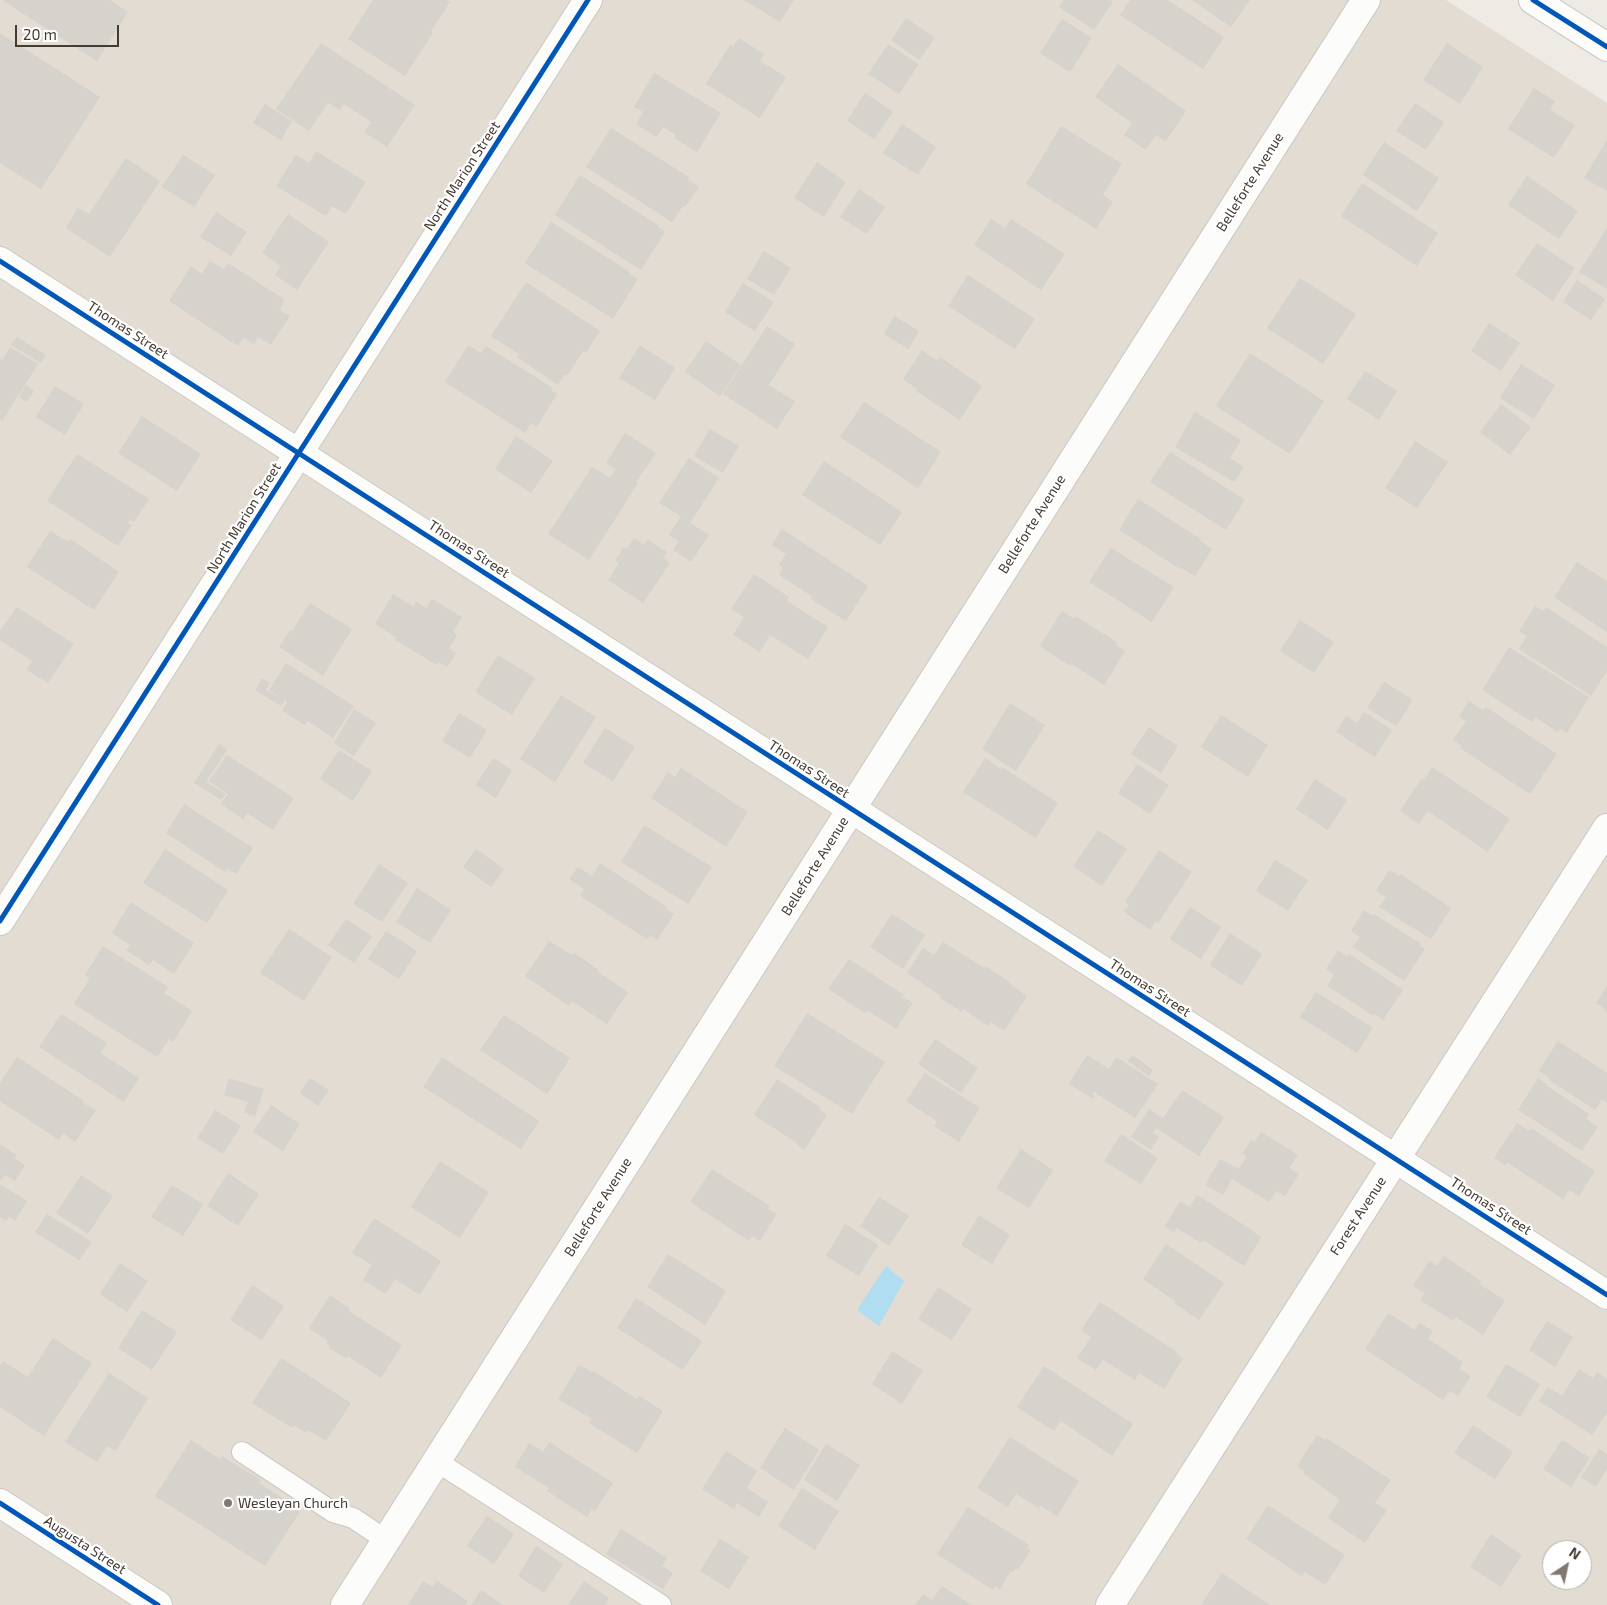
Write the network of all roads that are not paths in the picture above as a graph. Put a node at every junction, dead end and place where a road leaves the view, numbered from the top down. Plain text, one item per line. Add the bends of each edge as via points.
1 (588, 0) edge
2 (1366, 0) edge
3 (1533, 0) edge
4 (1607, 47) edge
5 (0, 261) edge
6 (298, 453) junction
7 (851, 809) junction
8 (1607, 828) edge
9 (0, 921) edge
10 (1395, 1158) junction
11 (1607, 1294) edge
12 (242, 1452) dead end
13 (436, 1461) junction
14 (0, 1503) edge
15 (386, 1540) junction
16 (158, 1605) edge
17 (345, 1605) edge
18 (661, 1605) edge
19 (1110, 1605) edge

1 - 6 street, North Marion Street
2 - 7 street, Belleforte Avenue
3 - 4 street
5 - 6 street, Thomas Street
6 - 7 street, Thomas Street
6 - 9 street, North Marion Street
7 - 10 street, Thomas Street
7 - 13 street, Belleforte Avenue
8 - 10 street, Forest Avenue
10 - 11 street, Thomas Street
10 - 19 street, Forest Avenue
12 - 15 lane via 333,1512 353,1518
13 - 15 street, Belleforte Avenue
13 - 18 lane
14 - 16 street, Augusta Street
15 - 17 street, Belleforte Avenue

